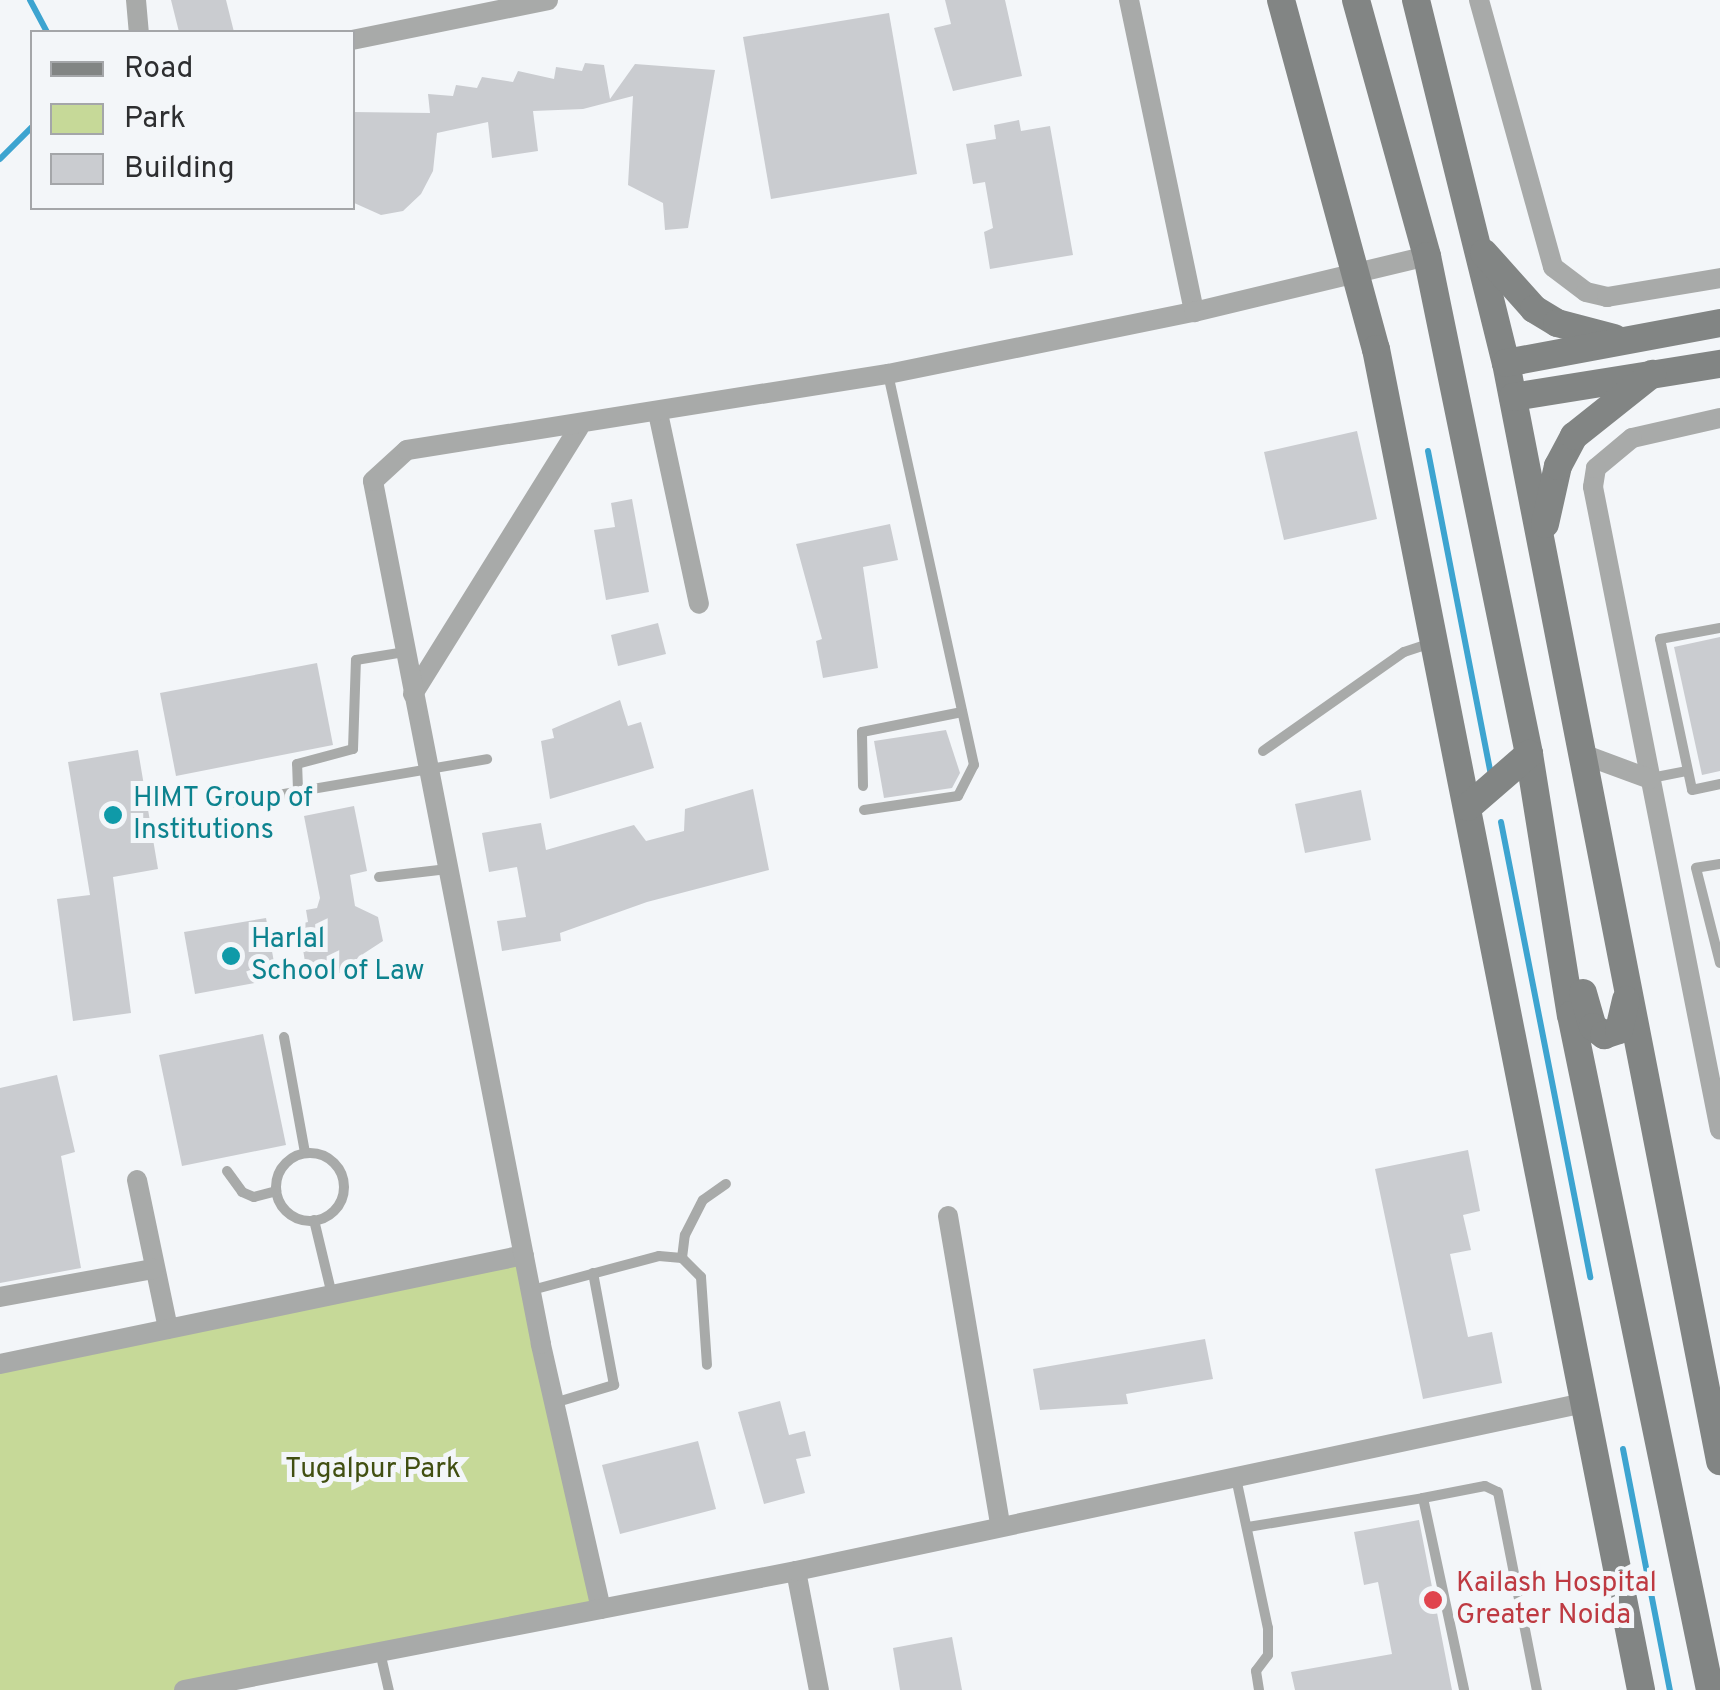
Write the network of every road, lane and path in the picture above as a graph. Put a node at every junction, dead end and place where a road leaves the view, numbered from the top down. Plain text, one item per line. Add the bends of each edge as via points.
1 (136, 0) edge
2 (548, 0) edge
3 (1130, 0) edge
4 (1281, 0) edge
5 (1356, 0) edge
6 (1416, 0) edge
7 (1480, 0) edge
8 (138, 30) edge
9 (355, 39) edge
10 (1477, 244) junction
11 (1427, 256) junction
12 (1358, 274) junction
13 (1720, 278) edge
14 (1194, 312) junction
15 (1720, 324) edge
16 (1632, 340) junction
17 (1506, 362) junction
18 (1720, 364) edge
19 (888, 374) junction
20 (1652, 374) junction
21 (1513, 397) junction
22 (658, 413) junction
23 (1720, 418) edge
24 (579, 427) junction
25 (1544, 549) junction
26 (699, 604) dead end
27 (1720, 628) edge
28 (1435, 642) junction
29 (406, 652) junction
30 (412, 694) junction
31 (962, 712) junction
32 (1263, 751) dead end
33 (1529, 754) junction
34 (1585, 755) junction
35 (488, 758) dead end
36 (429, 764) junction
37 (1687, 771) junction
38 (1650, 778) junction
39 (1720, 784) edge
40 (863, 786) dead end
41 (298, 790) junction
42 (219, 805) dead end
43 (1468, 808) junction
44 (864, 810) dead end
45 (1720, 864) edge
46 (448, 869) junction
47 (379, 877) dead end
48 (1563, 960) junction
49 (1720, 962) edge
50 (1628, 989) junction
51 (1710, 1036) edge
52 (284, 1037) dead end
53 (1716, 1074) edge
54 (1720, 1130) edge
55 (305, 1153) junction
56 (227, 1171) dead end
57 (136, 1180) dead end
58 (726, 1184) dead end
59 (276, 1191) junction
60 (948, 1216) dead end
61 (314, 1220) junction
62 (524, 1255) junction
63 (682, 1258) junction
64 (153, 1268) junction
65 (593, 1274) junction
66 (530, 1291) junction
67 (332, 1295) junction
68 (0, 1297) edge
69 (168, 1328) junction
70 (0, 1364) edge
71 (707, 1365) dead end
72 (554, 1403) junction
73 (1584, 1403) junction
74 (1720, 1460) edge
75 (1236, 1476) junction
76 (1423, 1498) junction
77 (1000, 1522) junction
78 (1248, 1527) junction
79 (796, 1571) junction
80 (601, 1609) junction
81 (380, 1652) junction
82 (187, 1690) edge
83 (389, 1690) edge
84 (819, 1690) edge
85 (1258, 1690) edge
86 (1464, 1690) edge
87 (1537, 1690) edge
88 (1641, 1690) edge
89 (1710, 1690) edge

1 - 8 street
2 - 9 street
3 - 14 street
4 - 12 main road
5 - 11 main road
6 - 10 main road
7 - 13 street via 1552,266 1586,292 1607,297
10 - 16 main road via 1534,309 1598,336
10 - 17 main road
11 - 12 street
11 - 33 main road
12 - 14 street
12 - 28 main road
14 - 19 street
15 - 16 main road
16 - 17 main road
17 - 21 main road
18 - 20 main road
19 - 22 street
19 - 31 lane
20 - 21 main road
20 - 25 main road via 1574,436 1547,502
21 - 25 main road
22 - 24 street
22 - 26 street
23 - 38 street via 1632,438 1596,468 1593,487
24 - 29 street via 407,450 373,481
24 - 30 street
25 - 34 main road
27 - 37 lane via 1660,639
28 - 32 lane via 1404,652
28 - 43 main road
29 - 30 street
29 - 41 lane via 356,660 353,748 298,764
30 - 36 street
31 - 40 lane via 862,732
31 - 44 lane via 974,765 958,796
33 - 43 main road
33 - 48 main road
34 - 38 street
34 - 50 main road
35 - 36 lane
36 - 41 lane
36 - 46 street
37 - 38 lane
37 - 39 lane via 1692,790
38 - 51 street
41 - 42 lane
43 - 73 main road
45 - 49 lane via 1696,868
46 - 47 lane
46 - 62 street
48 - 50 main road via 1577,975 1593,1027 1604,1035 1619,1030
48 - 89 main road
50 - 74 main road
51 - 53 street
52 - 55 lane
53 - 54 street
55 - 59 lane via 283,1166
55 - 61 lane via 330,1160 344,1182 337,1207
56 - 59 lane via 242,1192
57 - 64 street
58 - 63 lane via 703,1200 685,1235
59 - 61 lane via 289,1214
60 - 77 street
61 - 67 lane
62 - 66 street
62 - 67 street
63 - 65 lane via 659,1256
63 - 71 lane via 701,1277
64 - 68 street
64 - 69 street
65 - 66 lane
65 - 72 lane via 614,1386
66 - 72 street
67 - 69 street
69 - 70 street
72 - 80 street
73 - 75 street
73 - 88 main road
75 - 77 street
75 - 78 lane
76 - 78 lane
76 - 86 lane
76 - 87 lane via 1485,1486 1498,1492
77 - 79 street
78 - 85 lane via 1268,1628
79 - 80 street
79 - 84 street
80 - 81 street
81 - 82 street
81 - 83 lane

